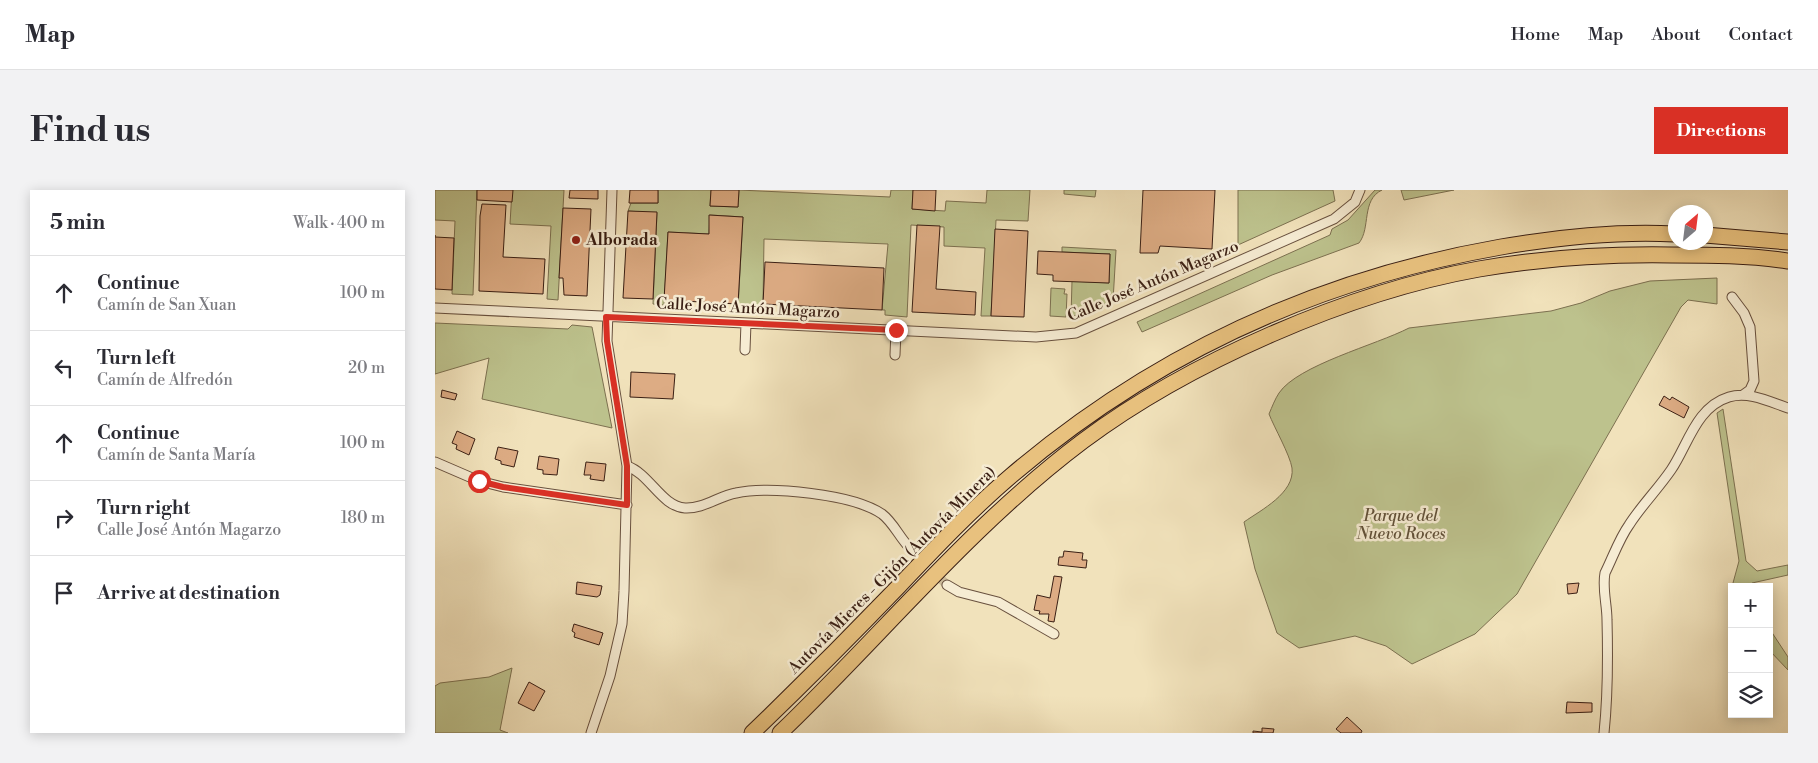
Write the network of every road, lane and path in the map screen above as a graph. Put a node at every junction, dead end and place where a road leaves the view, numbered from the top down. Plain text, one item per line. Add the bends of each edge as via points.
1 (612, 190) edge
2 (1360, 190) edge
3 (1668, 233) edge
4 (1713, 234) edge
5 (1788, 234) edge
6 (1713, 235) edge
7 (1788, 242) edge
8 (1788, 261) edge
9 (1732, 298) dead end
10 (435, 308) edge
11 (606, 317) junction
12 (746, 323) junction
13 (896, 330) junction
14 (745, 350) dead end
15 (895, 355) dead end
16 (1743, 395) junction
17 (1788, 408) edge
18 (435, 462) edge
19 (627, 466) junction
20 (627, 505) junction
21 (911, 549) tunnel mouth
22 (947, 585) tunnel mouth
23 (1054, 634) dead end
24 (591, 733) edge
25 (752, 733) edge
26 (780, 733) edge
27 (1604, 733) edge

1 - 11 street
2 - 13 street, Calle José Antón Magarzo via 1355,202 1334,219 1076,333 1036,337
3 - 25 highway, Autovía Mieres - Gijón (Autovía Minera) via 1535,241 1393,270 1321,293 1238,328 1157,370 1076,424 1011,475
4 - 5 highway
6 - 7 highway
8 - 26 highway via 1753,255 1613,254 1477,269 1410,285 1327,312 1243,347 1150,397 1085,440 1024,489 968,541
9 - 16 street via 1750,327 1754,381
10 - 11 street, Calle José Antón Magarzo
11 - 12 street, Calle José Antón Magarzo
11 - 19 street
12 - 13 street, Calle José Antón Magarzo
12 - 14 street
13 - 15 street
16 - 17 street
16 - 27 street via 1715,403 1702,417 1672,469 1628,525 1605,573 1609,689
18 - 20 street via 479,481 503,487
19 - 20 street
19 - 21 street via 644,474 668,500 683,508 738,492 776,489 823,495 870,508 888,520
20 - 24 street via 622,624 610,676
22 - 23 street via 959,592 998,602

